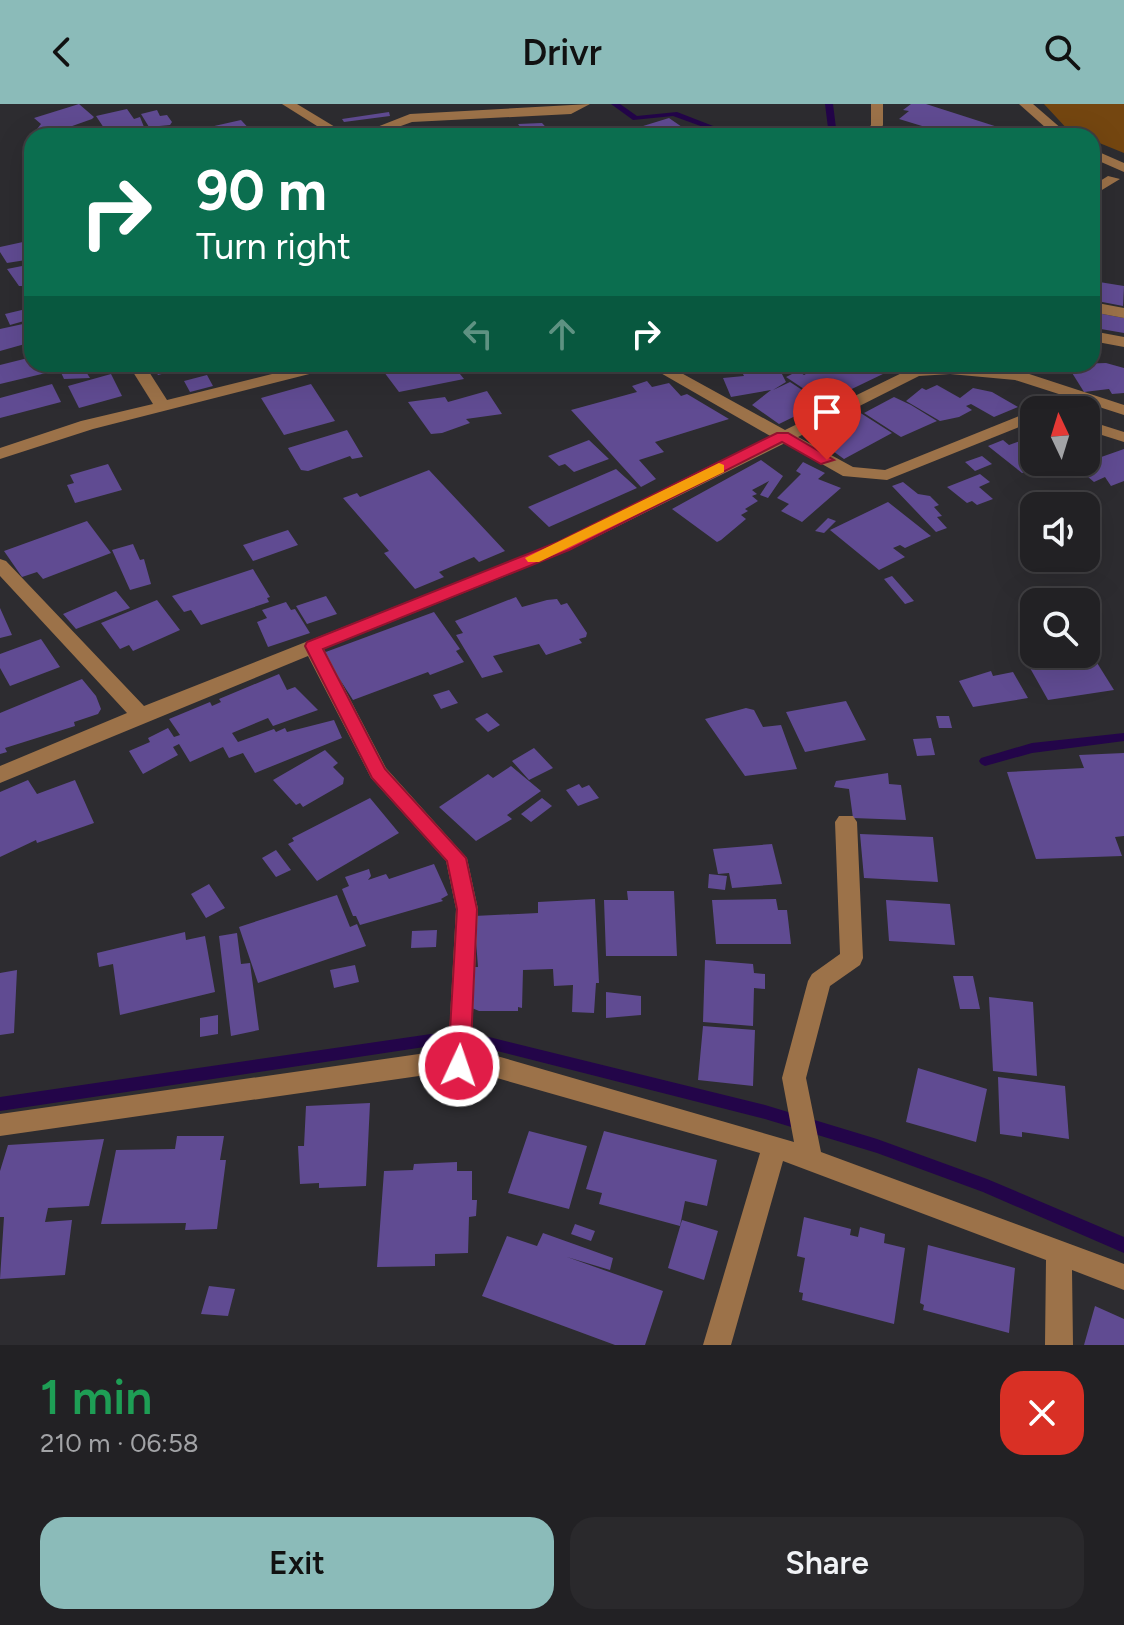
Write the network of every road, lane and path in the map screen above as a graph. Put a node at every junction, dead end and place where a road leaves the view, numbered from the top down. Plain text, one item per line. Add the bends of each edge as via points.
1 (288, 104) edge
2 (584, 104) edge
3 (877, 104) edge
4 (1025, 104) edge
5 (328, 127) joint
6 (324, 128) edge
7 (383, 128) edge
8 (875, 128) edge
9 (1054, 128) edge
10 (1100, 157) edge
11 (1124, 168) edge
12 (1113, 179) dead end
13 (1100, 187) edge
14 (1100, 308) edge
15 (1124, 313) edge
16 (1100, 338) edge
17 (1124, 342) edge
18 (141, 372) edge
19 (300, 372) edge
20 (667, 372) edge
21 (916, 372) edge
22 (991, 372) edge
23 (1022, 372) edge
24 (1017, 375) junction
25 (163, 407) junction
26 (1124, 410) edge
27 (1020, 421) edge
28 (1100, 429) edge
29 (783, 436) junction
30 (1124, 437) edge
31 (0, 454) edge
32 (0, 565) edge
33 (313, 646) junction
34 (141, 715) junction
35 (0, 775) edge
36 (846, 822) dead end
37 (459, 1066) junction
38 (0, 1125) edge
39 (775, 1146) junction
40 (810, 1159) junction
41 (1059, 1250) junction
42 (1124, 1277) edge
43 (717, 1345) edge
44 (1059, 1345) edge

1 - 5 street
2 - 7 street via 571,110 410,118
3 - 8 street
4 - 9 street
5 - 6 street
10 - 11 street
12 - 13 street
14 - 15 street
16 - 17 street
18 - 25 street
19 - 25 street
20 - 29 street
21 - 29 street
22 - 24 street
23 - 24 street
24 - 26 street
25 - 31 street
27 - 29 street via 887,475 849,472
28 - 30 street
29 - 33 street via 564,546
32 - 34 street
33 - 34 street
33 - 37 street via 378,773 456,858 467,909
34 - 35 street
36 - 40 street via 852,958 820,981 794,1078
37 - 38 street via 419,1065
37 - 39 street via 497,1067
39 - 40 street
39 - 43 street
40 - 41 street
41 - 42 street
41 - 44 street

